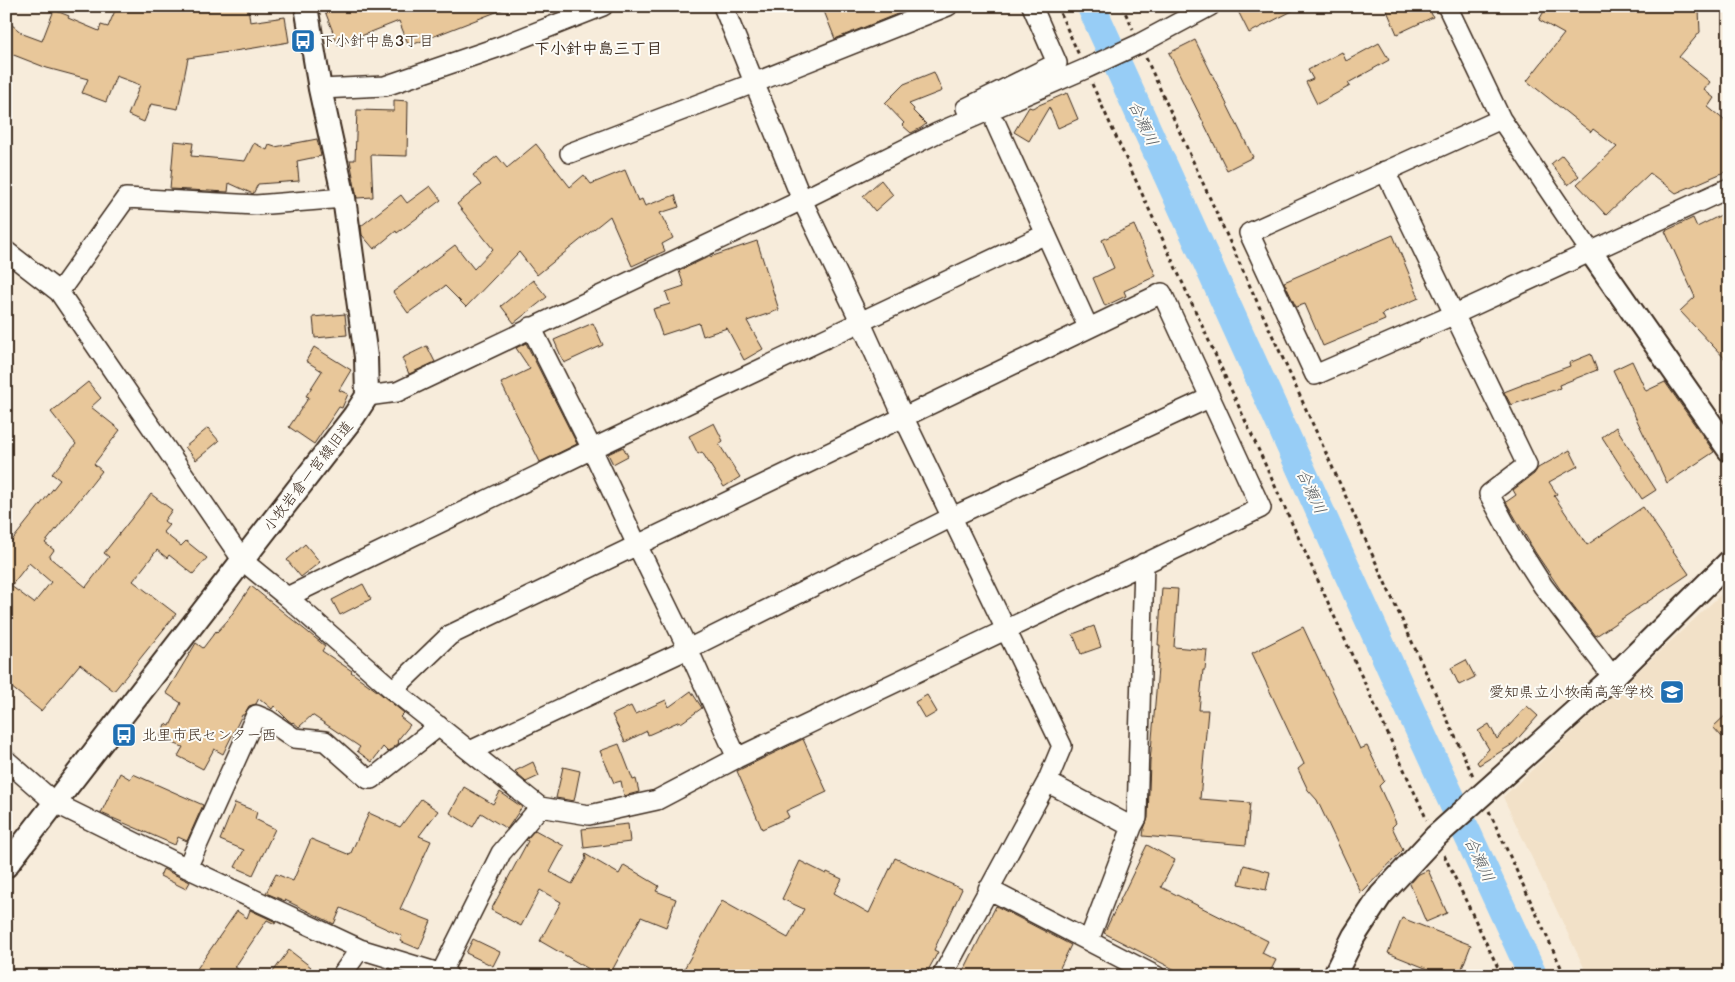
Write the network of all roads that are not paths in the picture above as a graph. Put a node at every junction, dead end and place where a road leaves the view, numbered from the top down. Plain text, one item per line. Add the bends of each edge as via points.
1 (306, 6) edge
2 (602, 6) edge
3 (723, 6) edge
4 (948, 6) edge
5 (1032, 6) edge
6 (1210, 6) edge
7 (1447, 6) edge
8 (754, 83) junction
9 (320, 89) junction
10 (1501, 119) junction
11 (996, 124) dead end
12 (937, 133) junction
13 (570, 153) dead end
14 (1385, 171) junction
15 (1729, 188) edge
16 (344, 198) junction
17 (802, 200) junction
18 (1046, 234) junction
19 (6, 251) edge
20 (1590, 251) junction
21 (59, 292) junction
22 (1453, 315) junction
23 (861, 323) junction
24 (531, 327) junction
25 (1088, 327) junction
26 (367, 396) junction
27 (1209, 398) junction
28 (903, 416) junction
29 (592, 449) junction
30 (1729, 450) edge
31 (952, 517) junction
32 (636, 545) junction
33 (243, 561) junction
34 (1729, 562) edge
35 (1144, 563) junction
36 (287, 596) junction
37 (1006, 629) junction
38 (688, 649) junction
39 (1614, 677) junction
40 (393, 690) junction
41 (439, 726) junction
42 (470, 751) junction
43 (737, 758) junction
44 (6, 760) edge
45 (1047, 782) junction
46 (54, 803) junction
47 (540, 808) junction
48 (1132, 827) junction
49 (6, 866) edge
50 (187, 868) junction
51 (988, 889) junction
52 (1089, 940) junction
53 (360, 949) junction
54 (409, 970) edge
55 (445, 974) edge
56 (341, 976) edge
57 (942, 976) edge
58 (1156, 976) edge
59 (1334, 976) edge

1 - 9 street
2 - 9 street via 499,47 385,86
3 - 8 street
4 - 8 street
5 - 12 street via 1057,63 941,121
6 - 12 street via 1088,68
7 - 10 street
8 - 13 street
8 - 17 street
9 - 16 street
10 - 14 street
10 - 20 street
11 - 18 street
12 - 17 street
14 - 22 street
14 - 22 street via 1249,233 1315,375
15 - 20 street
16 - 21 street via 256,205 126,198
16 - 26 street via 366,357
17 - 23 street
17 - 24 street
18 - 23 street
18 - 25 street
19 - 21 street
20 - 22 street
20 - 30 street
21 - 33 street
22 - 39 street via 1527,465 1489,494 1543,586
23 - 28 street
23 - 29 street
24 - 26 street via 397,392
24 - 29 street
25 - 27 street via 1162,292
25 - 28 street
26 - 33 street, 小牧岩倉一宮線旧道
27 - 31 street
27 - 35 street via 1261,508
28 - 31 street
28 - 32 street
29 - 32 street
29 - 36 street
31 - 37 street
31 - 38 street
32 - 38 street
32 - 40 street via 450,635
33 - 36 street
33 - 46 street, 小牧岩倉一宮線旧道
34 - 39 street
35 - 37 street
35 - 48 street via 1137,818
36 - 40 street
37 - 43 street
37 - 45 street via 1062,746
38 - 42 street
38 - 43 street
39 - 59 street via 1435,837 1381,895 1354,936
40 - 41 street
41 - 42 street
41 - 50 street via 368,779 325,741 294,738 256,715
42 - 47 street
43 - 47 street via 657,800 588,815
44 - 46 street
45 - 48 street
45 - 51 street
46 - 49 street, 小牧岩倉一宮線旧道
46 - 50 street
47 - 55 street via 500,853
48 - 52 street
50 - 53 street
51 - 52 street
51 - 57 street
52 - 58 street
53 - 54 street
53 - 56 street
54 - 55 street

